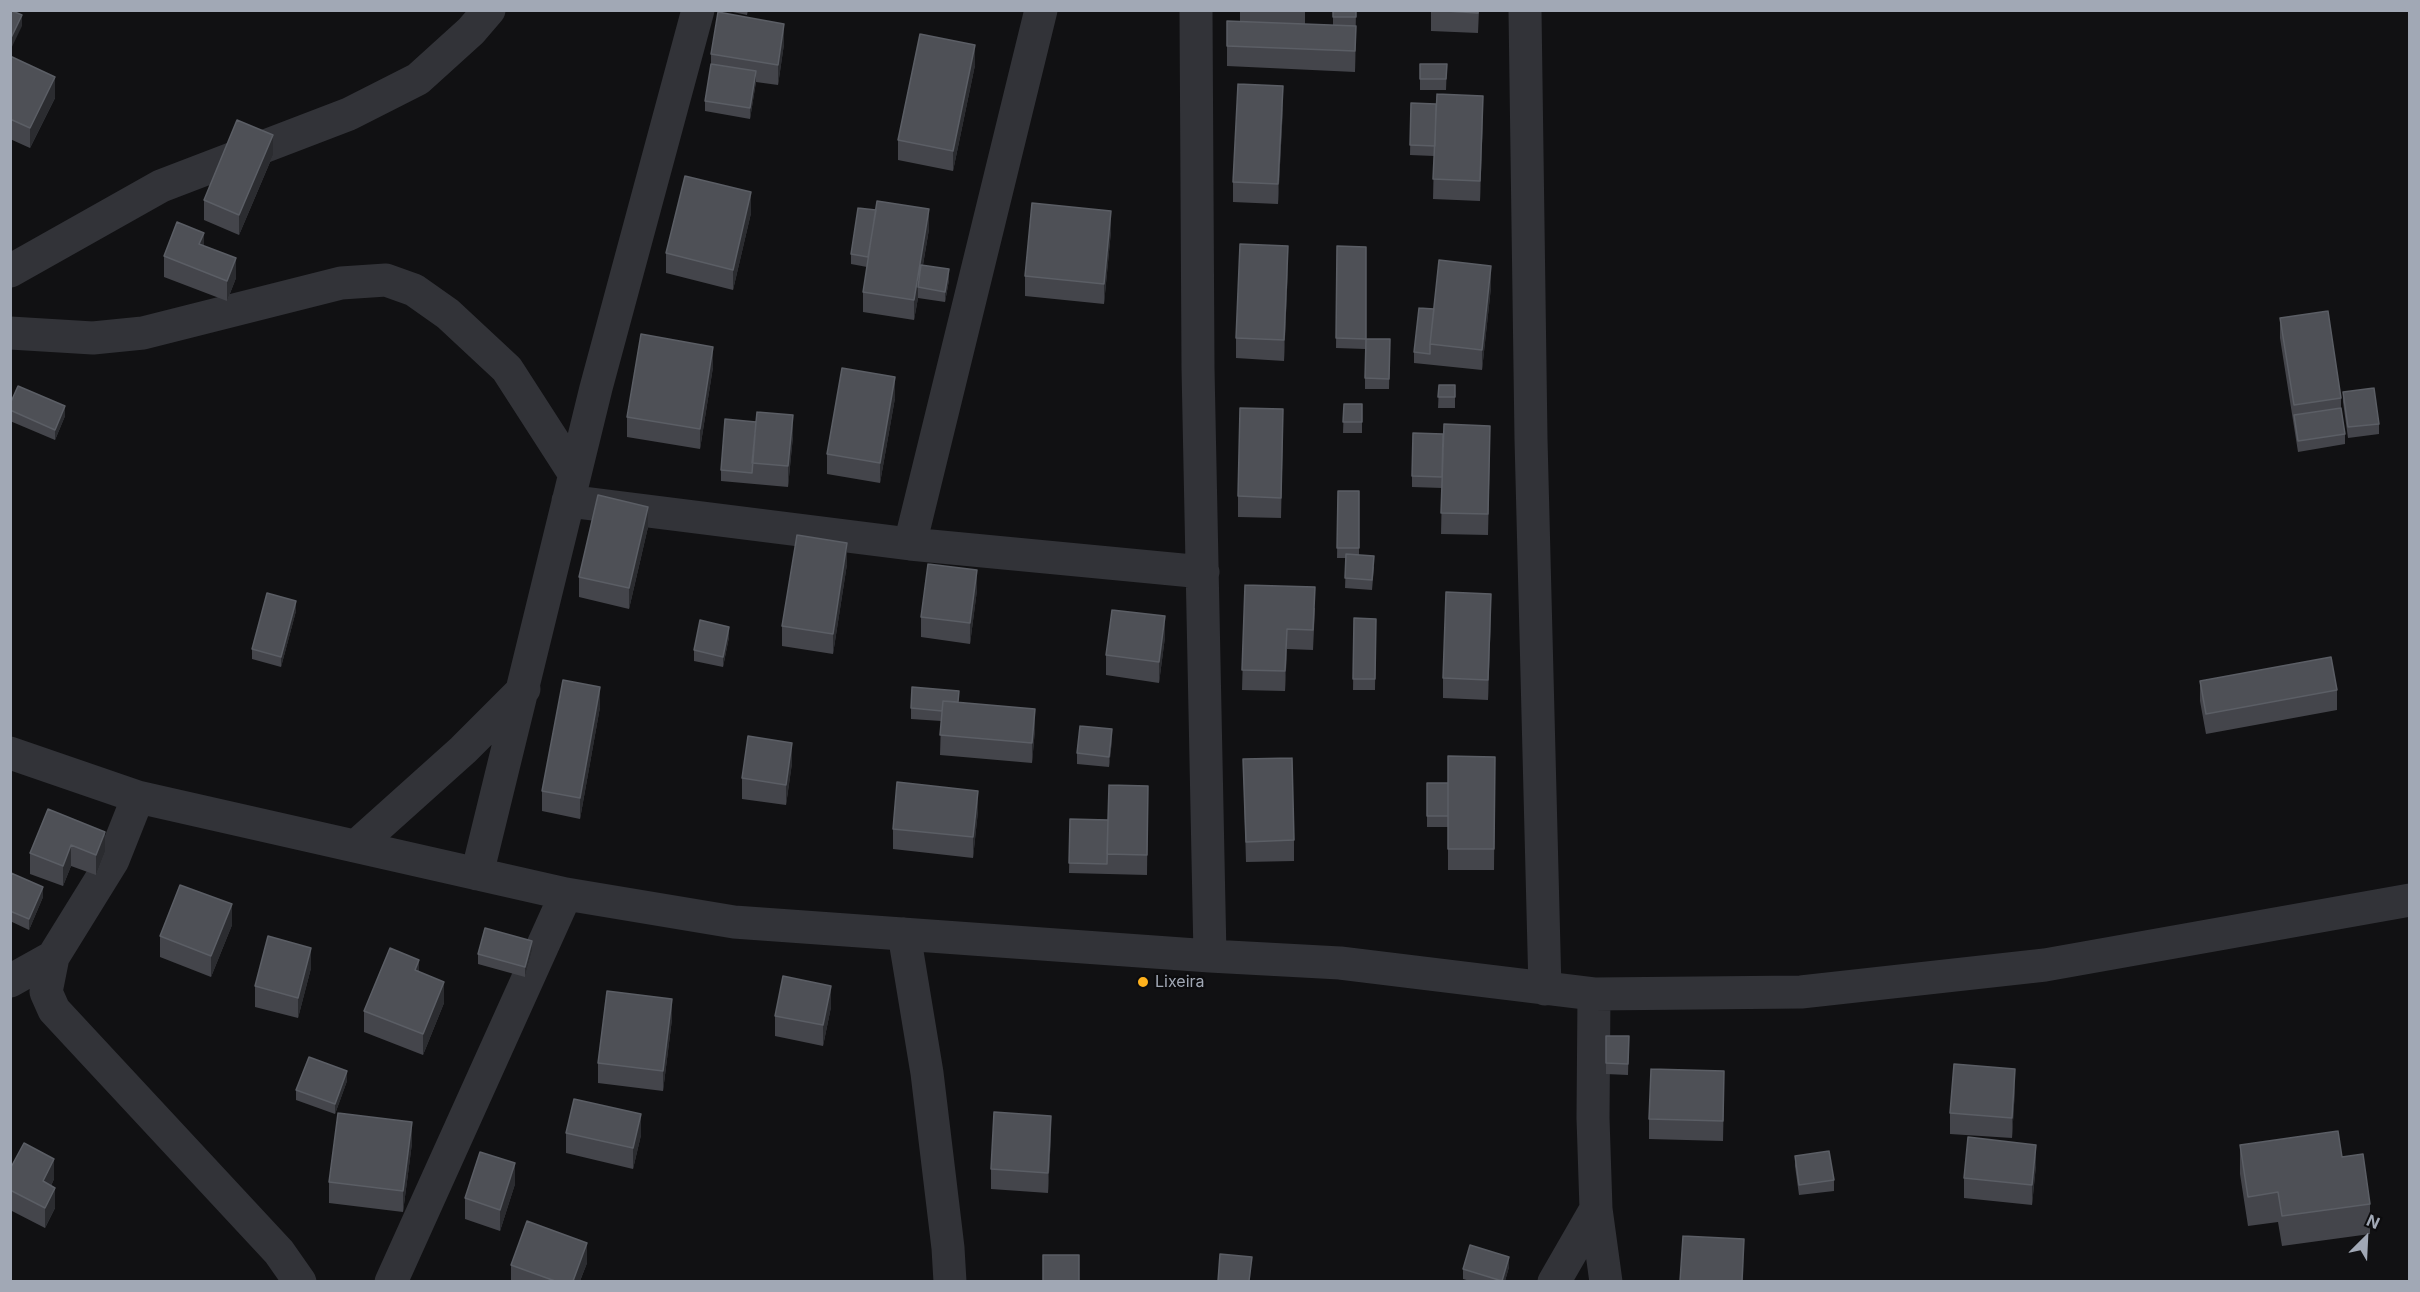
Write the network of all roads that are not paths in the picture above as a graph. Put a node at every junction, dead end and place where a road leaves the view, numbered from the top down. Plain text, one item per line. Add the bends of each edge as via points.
1 (489, 10) edge
2 (698, 10) edge
3 (1041, 10) edge
4 (1196, 10) edge
5 (1525, 10) edge
6 (10, 271) edge
7 (10, 333) edge
8 (571, 487) junction
9 (910, 544) junction
10 (1203, 572) junction
11 (524, 689) junction
12 (10, 753) edge
13 (138, 797) junction
14 (356, 846) junction
15 (477, 874) junction
16 (566, 894) junction
17 (2409, 900) edge
18 (904, 934) junction
19 (1210, 956) junction
20 (53, 957) junction
21 (10, 981) edge
22 (1545, 989) junction
23 (1594, 994) junction
24 (1596, 1209) junction
25 (300, 1281) edge
26 (391, 1281) edge
27 (950, 1281) edge
28 (1554, 1281) edge
29 (1606, 1281) edge

1 - 6 street via 418,79 349,114 161,186
2 - 8 street
3 - 9 street
4 - 10 street
5 - 22 street
7 - 8 street via 93,338 143,333 341,283 386,280 414,290 448,314 507,369
8 - 9 street
8 - 11 street
9 - 10 street
10 - 19 street
11 - 14 street
11 - 15 street
12 - 13 street
13 - 14 street
13 - 20 street via 113,860
14 - 15 street
15 - 16 street
16 - 18 street via 734,922
16 - 26 street
17 - 23 street via 2046,965 1801,992
18 - 19 street
18 - 27 street via 927,1072
19 - 22 street via 1340,963
20 - 21 street
20 - 25 street via 46,992 54,1010 279,1252
22 - 23 street
23 - 24 street
24 - 28 street
24 - 29 street

